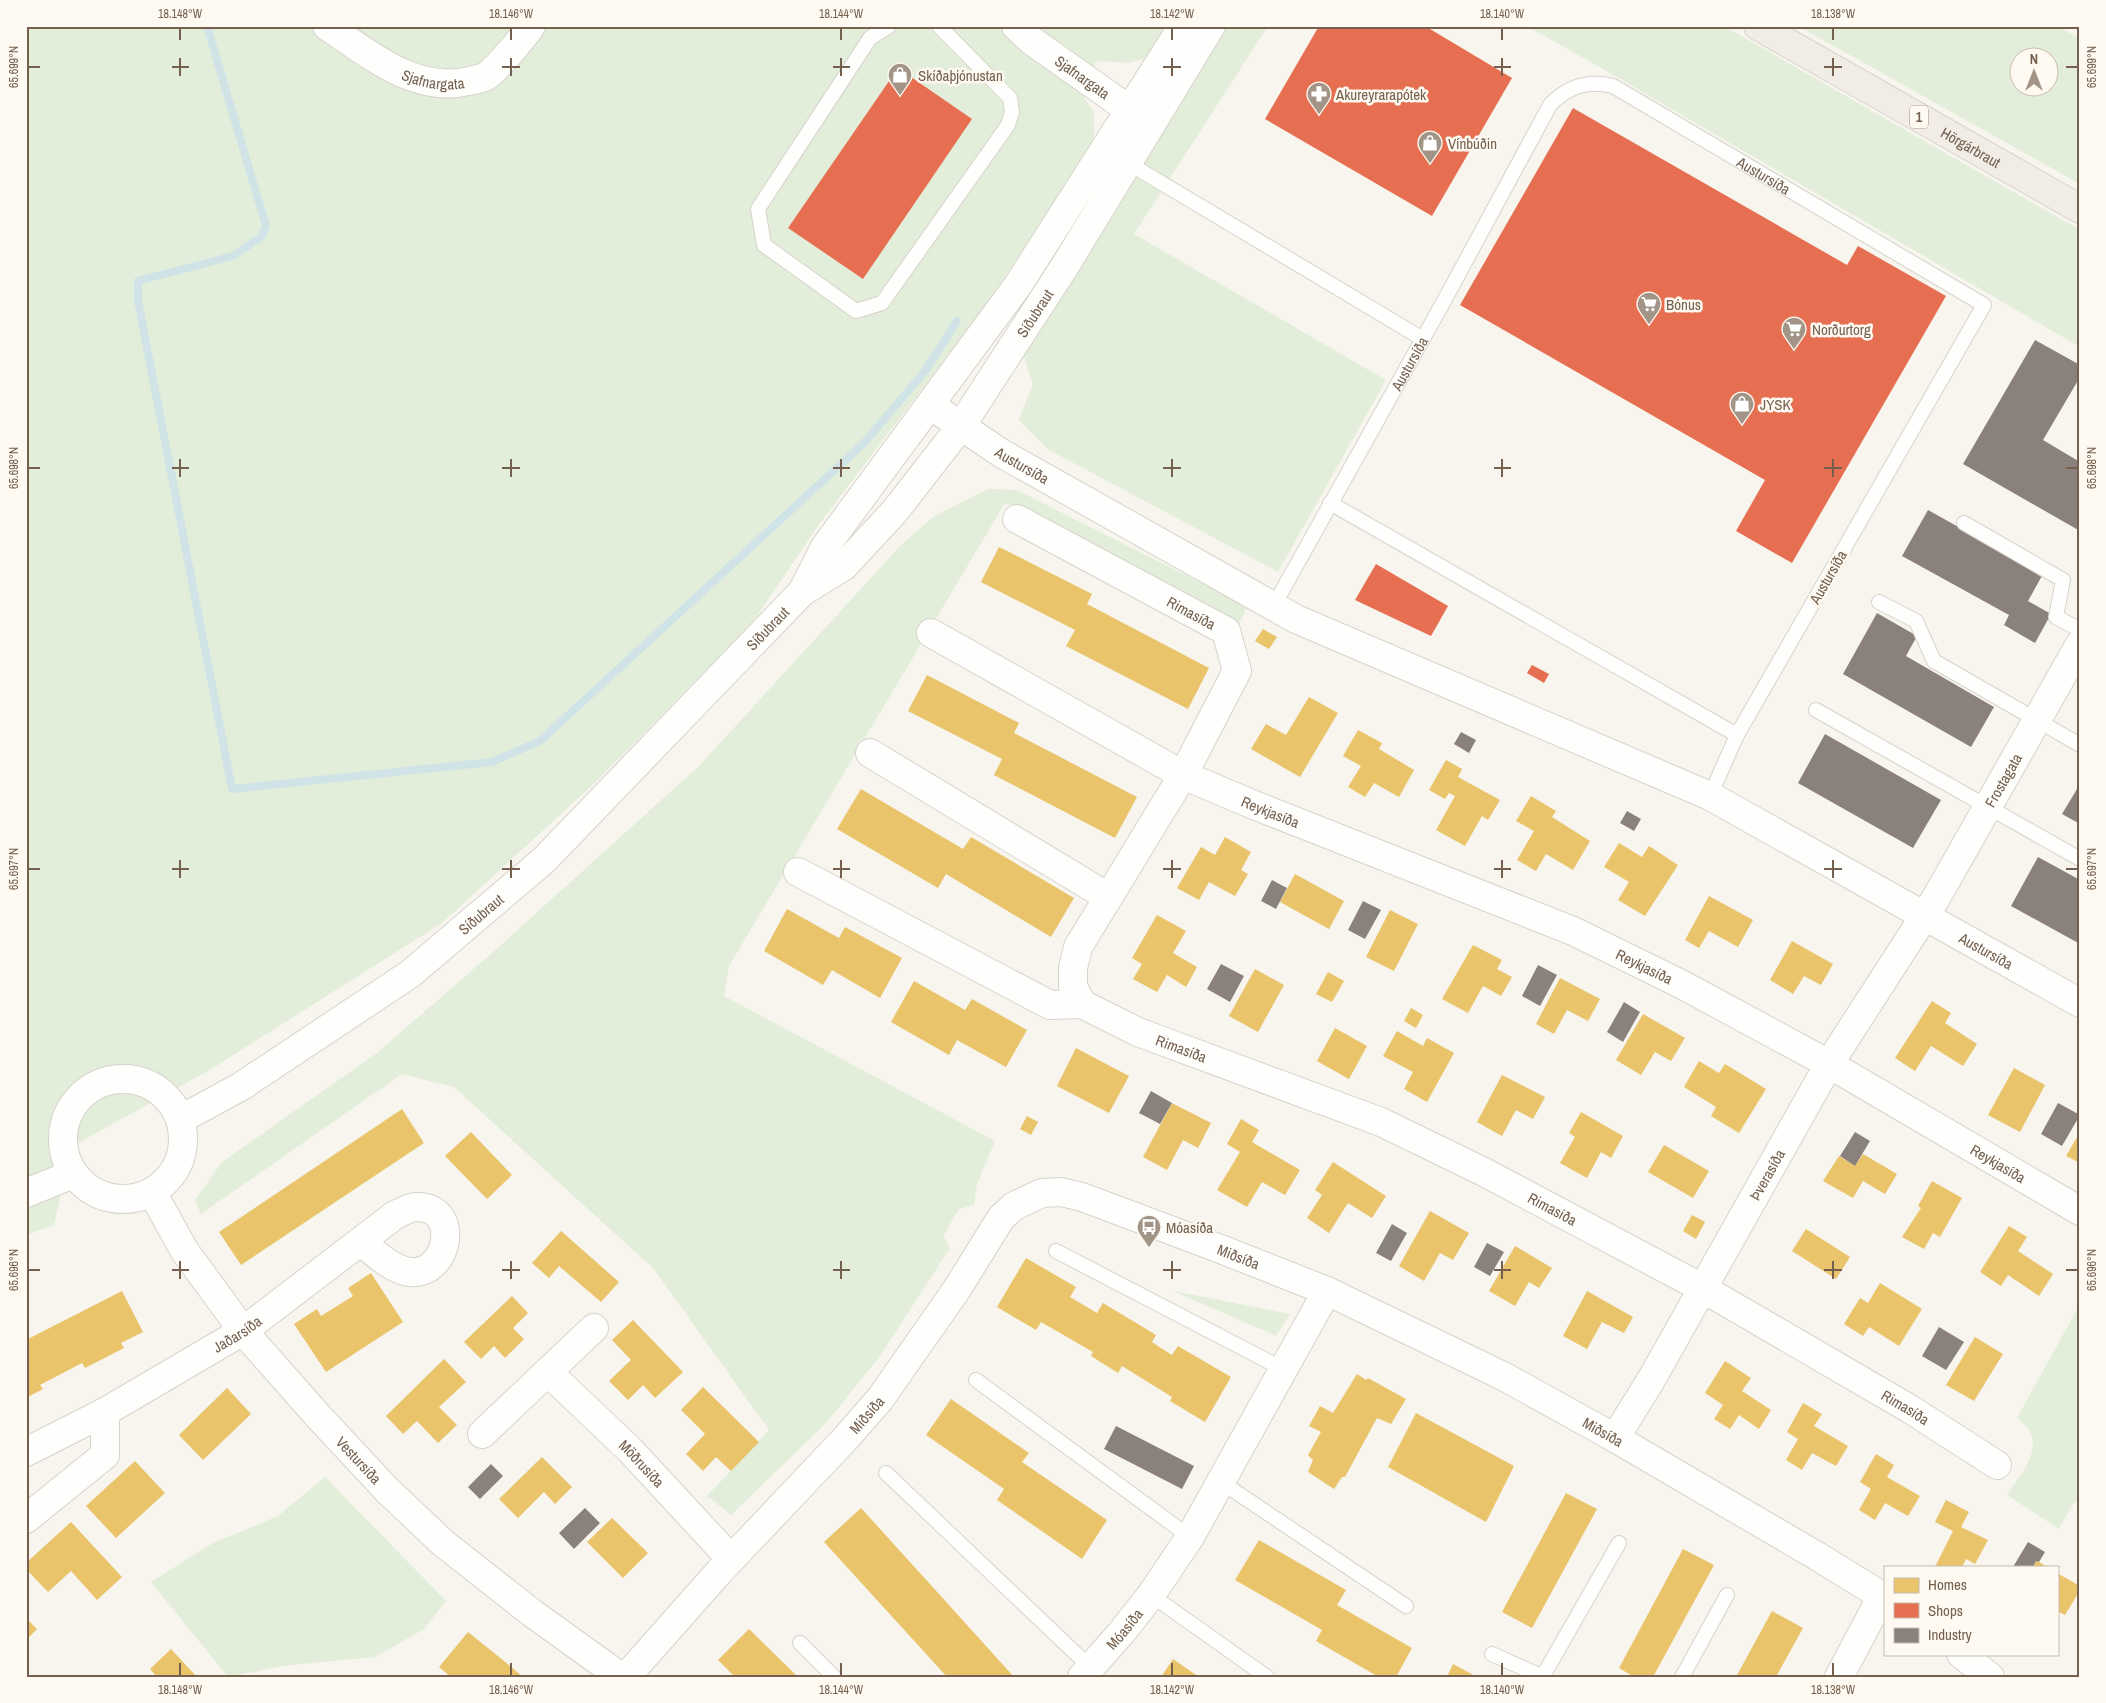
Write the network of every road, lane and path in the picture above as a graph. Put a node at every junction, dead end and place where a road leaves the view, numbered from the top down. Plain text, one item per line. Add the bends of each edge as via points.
1 (327, 26) edge
2 (530, 26) edge
3 (889, 26) edge
4 (939, 26) edge
5 (1016, 26) edge
6 (1183, 26) edge
7 (1211, 26) edge
8 (1758, 26) edge
9 (1141, 118) junction
10 (1128, 163) junction
11 (2080, 209) edge
12 (1423, 339) junction
13 (930, 405) junction
14 (961, 426) junction
15 (1330, 503) junction
16 (1017, 519) dead end
17 (1964, 523) dead end
18 (802, 592) junction
19 (1879, 602) dead end
20 (1274, 607) junction
21 (931, 633) dead end
22 (2078, 647) edge
23 (1816, 710) dead end
24 (2036, 720) junction
25 (1737, 735) junction
26 (2080, 745) edge
27 (870, 753) dead end
28 (1183, 775) junction
29 (1710, 796) junction
30 (1988, 807) junction
31 (2080, 859) edge
32 (798, 872) dead end
33 (1108, 897) junction
34 (1925, 915) junction
35 (2080, 1003) edge
36 (1082, 1004) junction
37 (1829, 1064) junction
38 (180, 1119) junction
39 (73, 1174) junction
40 (152, 1192) junction
41 (26, 1193) edge
42 (2080, 1211) edge
43 (361, 1242) dead end
44 (1056, 1251) dead end
45 (1702, 1288) junction
46 (1328, 1292) junction
47 (594, 1328) dead end
48 (243, 1331) junction
49 (1285, 1370) junction
50 (548, 1372) junction
51 (976, 1380) dead end
52 (105, 1412) junction
53 (482, 1434) dead end
54 (1615, 1438) junction
55 (26, 1452) edge
56 (1997, 1465) dead end
57 (886, 1473) dead end
58 (1221, 1482) junction
59 (26, 1519) edge
60 (1190, 1536) junction
61 (1619, 1543) dead end
62 (732, 1559) junction
63 (1151, 1595) junction
64 (1727, 1596) dead end
65 (1883, 1597) edge
66 (1406, 1606) dead end
67 (800, 1643) dead end
68 (1492, 1654) dead end
69 (1964, 1656) edge
70 (1086, 1672) edge
71 (621, 1677) edge
72 (626, 1677) edge
73 (834, 1677) edge
74 (1267, 1677) edge
75 (1543, 1677) edge
76 (1682, 1677) edge
77 (1839, 1677) edge
78 (1990, 1677) edge

1 - 2 street, Sjafnargata via 393,70 421,81 455,84 487,76
3 - 4 lane via 870,38 758,209 764,245 856,311 882,303 1008,125 1012,112 1010,98
5 - 9 street, Sjafnargata via 1032,41
6 - 9 street, Síðubraut
7 - 9 street, Síðubraut
8 - 11 highway, Hörgárbraut / 1
9 - 10 street, Síðubraut
9 - 13 street, Síðubraut
10 - 12 lane
10 - 14 street, Síðubraut
12 - 15 lane, Austursíða
12 - 25 lane, Austursíða via 1550,105 1567,90 1589,83 1607,85 1624,92 1984,305
13 - 14 street, Austursíða
13 - 18 street, Síðubraut via 825,547
14 - 18 street, Síðubraut via 894,512 844,566
14 - 20 street, Austursíða via 1001,453
15 - 20 lane, Austursíða
15 - 25 lane
16 - 28 street, Rimasíða via 1226,631 1237,671
17 - 22 lane via 2063,580 2056,617
18 - 38 street, Síðubraut via 544,860 410,974 240,1086
19 - 24 lane via 1916,621 1934,661
20 - 29 street, Austursíða
21 - 28 street
22 - 24 street, Frostagata
23 - 30 lane
24 - 26 lane
24 - 30 street, Frostagata
25 - 29 lane, Austursíða
27 - 33 street
28 - 33 street, Rimasíða
28 - 37 street, Reykjasíða via 1573,931 1681,984
29 - 34 street, Austursíða
30 - 31 lane
30 - 34 street, Frostagata
32 - 36 street, Rimasíða via 1050,1005
33 - 36 street, Rimasíða via 1078,947 1073,988
34 - 35 street, Austursíða
34 - 37 street, Þverasíða
36 - 45 street, Rimasíða via 1138,1032 1381,1122 1484,1172
37 - 42 street, Reykjasíða
37 - 45 street, Þverasíða
38 - 39 street via 172,1103 158,1089 141,1081 122,1078 104,1081 87,1090 74,1103 65,1120 62,1139 65,1157
38 - 40 street via 184,1134 178,1165 170,1179
39 - 40 street via 84,1186 112,1199 128,1200
39 - 41 street
40 - 48 street, Vestursíða via 184,1250
43 - 48 street, Jaðarsíða
44 - 49 lane
45 - 54 street, Þverasíða
45 - 56 street, Rimasíða via 1910,1409
46 - 49 street, Móasíða
46 - 54 street, Miðsíða via 1505,1377
46 - 62 street, Miðsíða via 1082,1197 1061,1192 1028,1198 1001,1218 957,1290 880,1399
47 - 50 street
48 - 52 street, Jaðarsíða
48 - 71 street, Vestursíða via 387,1490 443,1543
49 - 58 street, Móasíða
50 - 53 street
50 - 62 street, Möðrusíða via 630,1450
51 - 60 lane
52 - 55 street, Jaðarsíða
52 - 59 street via 104,1455
54 - 65 street, Miðsíða
57 - 70 lane
58 - 60 street, Móasíða
58 - 66 lane
60 - 63 street, Móasíða
61 - 75 lane
62 - 72 street, Miðsíða
63 - 70 street, Móasíða
63 - 74 lane
64 - 76 lane
65 - 77 street
67 - 73 lane
68 - 75 lane
69 - 78 street

